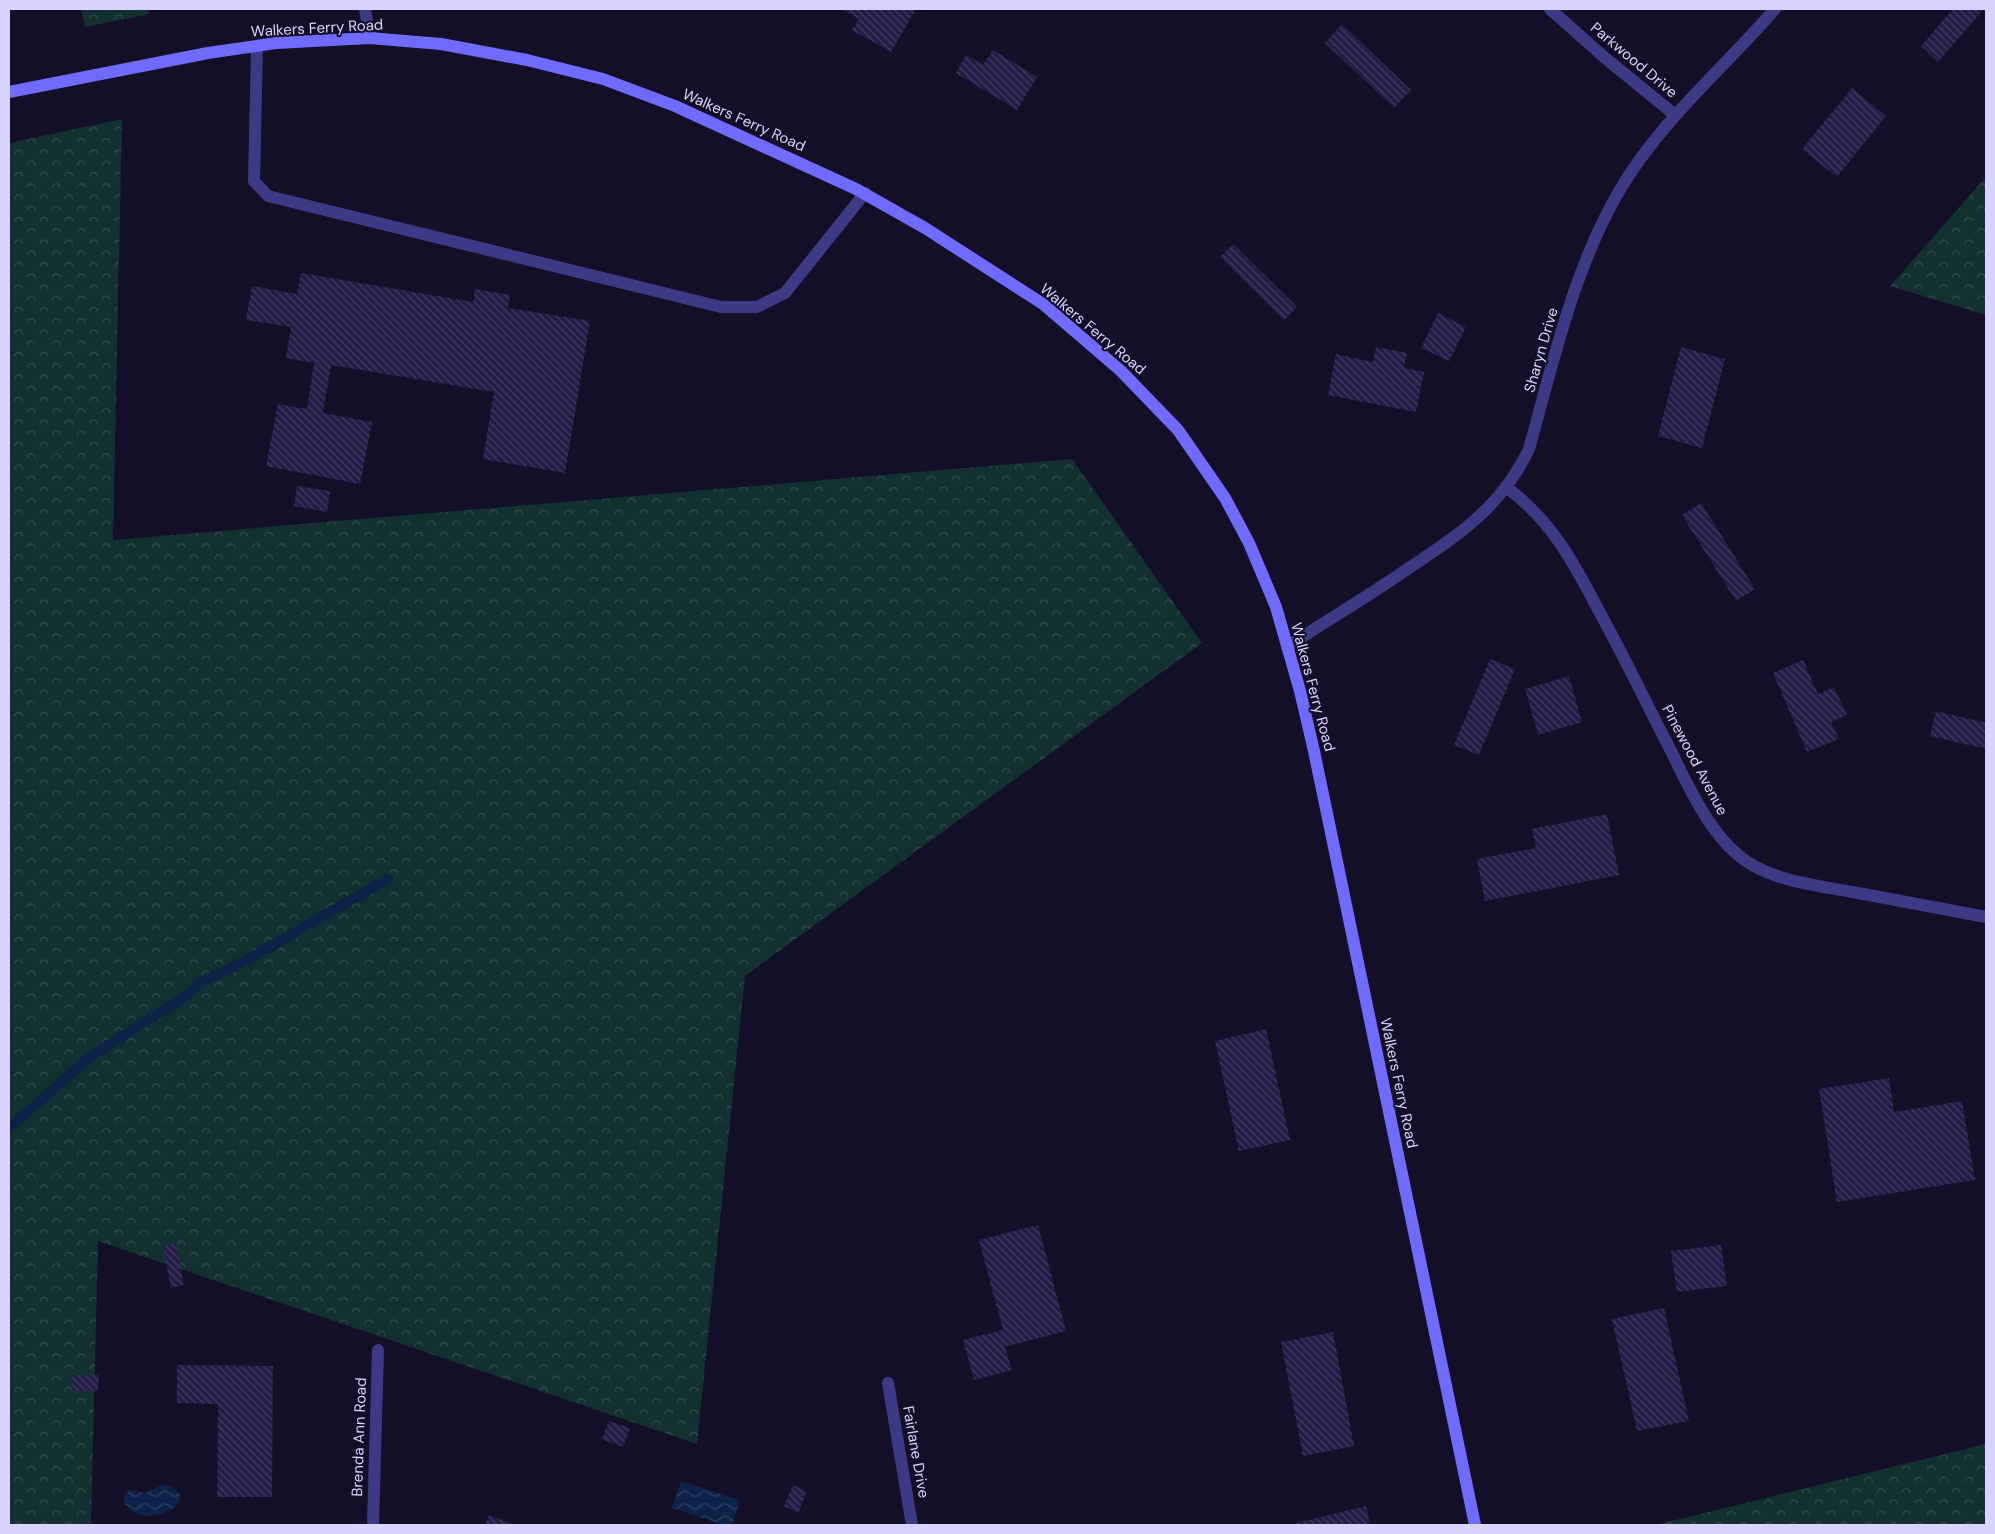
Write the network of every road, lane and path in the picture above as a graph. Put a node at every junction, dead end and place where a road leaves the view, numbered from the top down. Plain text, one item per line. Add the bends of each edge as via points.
1 (365, 9) edge
2 (1550, 9) edge
3 (1775, 9) edge
4 (370, 38) junction
5 (257, 46) junction
6 (9, 92) edge
7 (1675, 115) junction
8 (865, 194) junction
9 (1506, 486) junction
10 (1287, 646) junction
11 (1986, 917) edge
12 (378, 1350) dead end
13 (888, 1383) dead end
14 (373, 1525) edge
15 (912, 1525) edge
16 (1475, 1525) edge

1 - 4 street
2 - 7 street, Parkwood Drive
3 - 7 street, Sharyn Drive
4 - 5 street, Walkers Ferry Road
4 - 8 street, Walkers Ferry Road via 441,44 527,60 603,80 675,106
5 - 6 street, Walkers Ferry Road
5 - 8 street via 254,181 268,196 721,307 757,307 785,292
7 - 9 street, Sharyn Drive via 1618,192 1588,252 1529,449 1522,465
8 - 10 street, Walkers Ferry Road via 925,228 1043,304 1122,370 1178,430 1225,498 1249,542 1276,607
9 - 10 street, Sharyn Drive via 1480,518 1462,533
9 - 11 street, Pinewood Avenue via 1541,517 1569,555 1710,825 1737,854 1752,866 1771,874 1810,884
10 - 16 street, Walkers Ferry Road via 1314,751
12 - 14 street, Brenda Ann Road
13 - 15 street, Fairlane Drive

